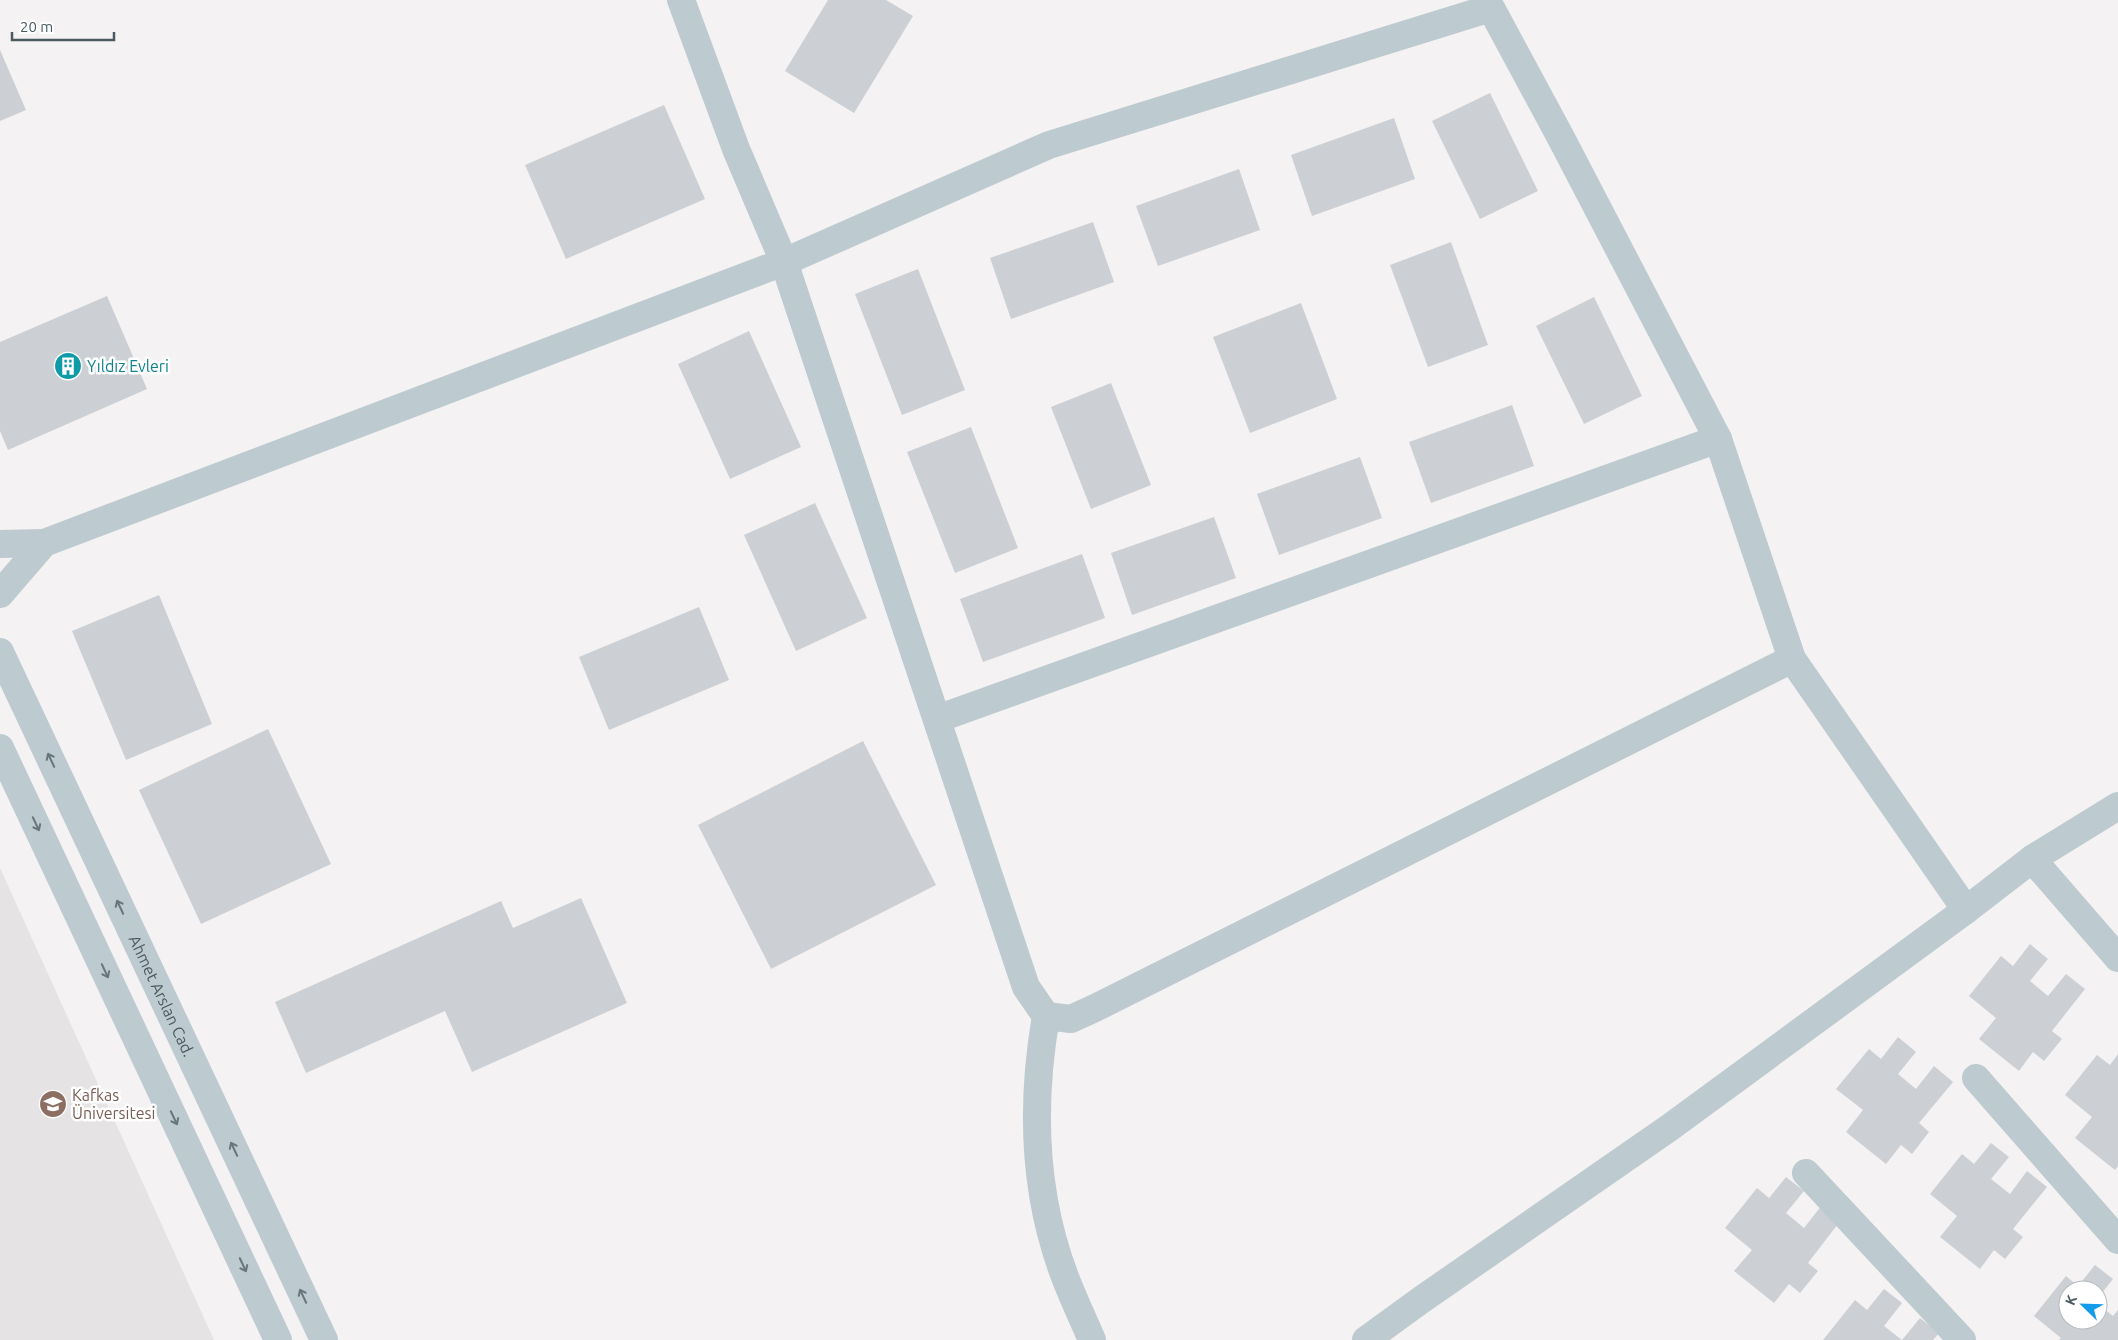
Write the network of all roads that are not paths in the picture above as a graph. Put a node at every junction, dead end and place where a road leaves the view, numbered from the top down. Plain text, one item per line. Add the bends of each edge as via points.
1 (681, 0) edge
2 (1501, 4) edge
3 (784, 262) junction
4 (1718, 439) junction
5 (44, 543) junction
6 (0, 544) edge
7 (0, 594) edge
8 (0, 652) edge
9 (1792, 659) junction
10 (937, 720) junction
11 (0, 748) edge
12 (2118, 806) edge
13 (2032, 859) junction
14 (1966, 910) junction
15 (2118, 958) edge
16 (1046, 1016) junction
17 (1976, 1078) dead end
18 (1806, 1172) dead end
19 (2118, 1240) edge
20 (278, 1340) edge
21 (324, 1340) edge
22 (1092, 1340) edge
23 (1366, 1340) edge
24 (1962, 1340) edge

1 - 3 street via 736,149
2 - 3 street via 1049,145
2 - 4 street
3 - 5 street
3 - 10 street
4 - 9 street
4 - 10 street
5 - 6 street
5 - 7 street
21 -> 8 street, Ahmet Arslan Cad.
9 - 14 street
9 - 16 street via 1095,1008 1071,1019
10 - 16 street via 1026,987
11 -> 20 street
12 - 13 street
13 - 14 street
13 - 15 street
14 - 23 street via 1669,1128
16 - 22 street via 1036,1089 1044,1202 1065,1276
17 - 19 street
18 - 24 street

